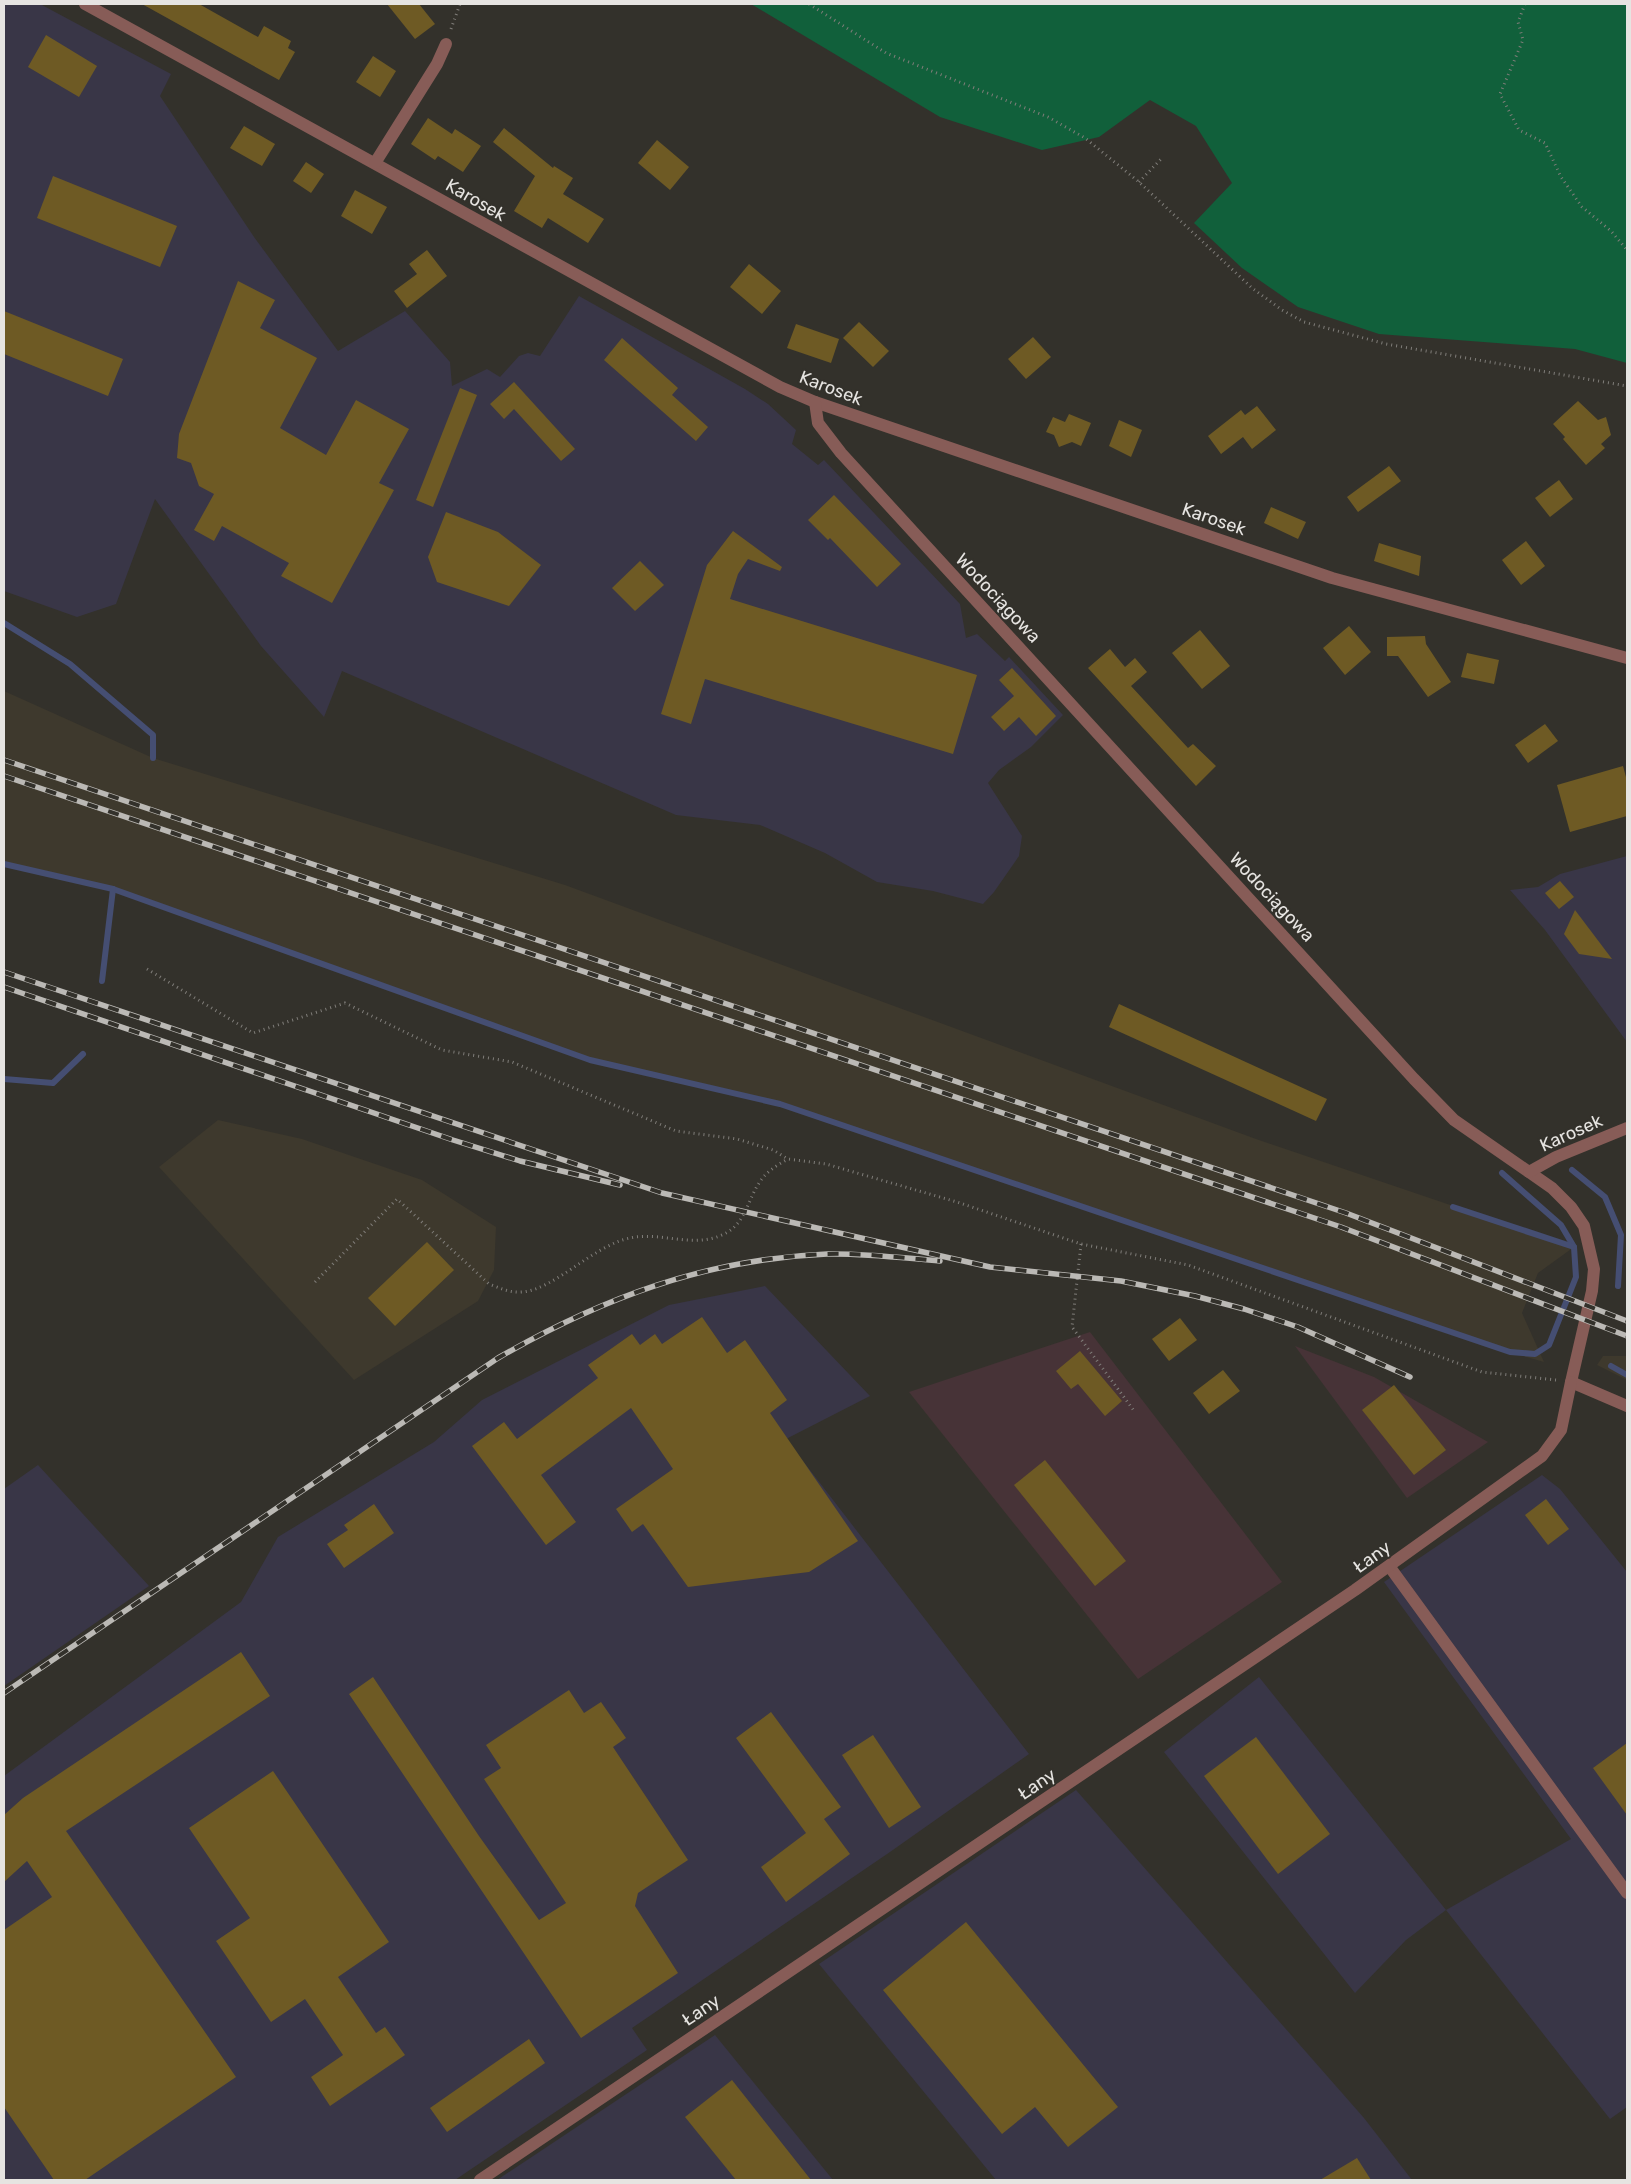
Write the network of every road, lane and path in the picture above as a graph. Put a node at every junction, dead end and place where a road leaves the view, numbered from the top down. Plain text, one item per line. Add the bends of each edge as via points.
1 (85, 4) edge
2 (460, 4) edge
3 (809, 4) edge
4 (1525, 4) edge
5 (446, 44) joint
6 (1162, 158) dead end
7 (375, 163) junction
8 (1139, 182) junction
9 (1627, 250) edge
10 (1627, 386) edge
11 (815, 402) junction
12 (1627, 658) edge
13 (147, 970) dead end
14 (1627, 1128) edge
15 (788, 1159) junction
16 (1529, 1172) junction
17 (1081, 1244) junction
18 (314, 1282) dead end
19 (1571, 1382) junction
20 (1627, 1406) edge
21 (1134, 1412) dead end
22 (1389, 1566) junction
23 (1627, 1894) edge
24 (480, 2180) edge

1 - 7 street, Karosek
2 - 5 path
3 - 8 path via 886,53 1048,116 1085,138
4 - 9 path via 1518,22 1522,40 1500,94 1519,130 1545,144 1560,177 1582,207 1611,231
5 - 7 street via 437,64
6 - 8 path
7 - 11 street, Karosek via 512,241
8 - 10 path via 1252,288 1304,322 1386,344
11 - 12 street, Karosek via 1332,578
11 - 16 street, Wodociągowa via 818,423 840,453 1414,1078 1454,1120
13 - 15 path via 253,1033 344,1003 442,1050 512,1062 676,1131 737,1139 773,1150
14 - 16 street, Karosek via 1556,1157
15 - 17 path via 826,1164 948,1199
15 - 18 path via 772,1168 759,1182 737,1225 727,1233 706,1241 654,1236 629,1238 523,1292 506,1291 489,1284 397,1199
16 - 19 street, Wodociągowa via 1571,1207 1584,1226 1590,1246 1594,1269 1592,1291
17 - 19 path via 1188,1265 1482,1372
17 - 21 path via 1072,1327
19 - 20 street
19 - 22 street, Łany via 1561,1430 1542,1456
22 - 23 street
22 - 24 street, Łany

